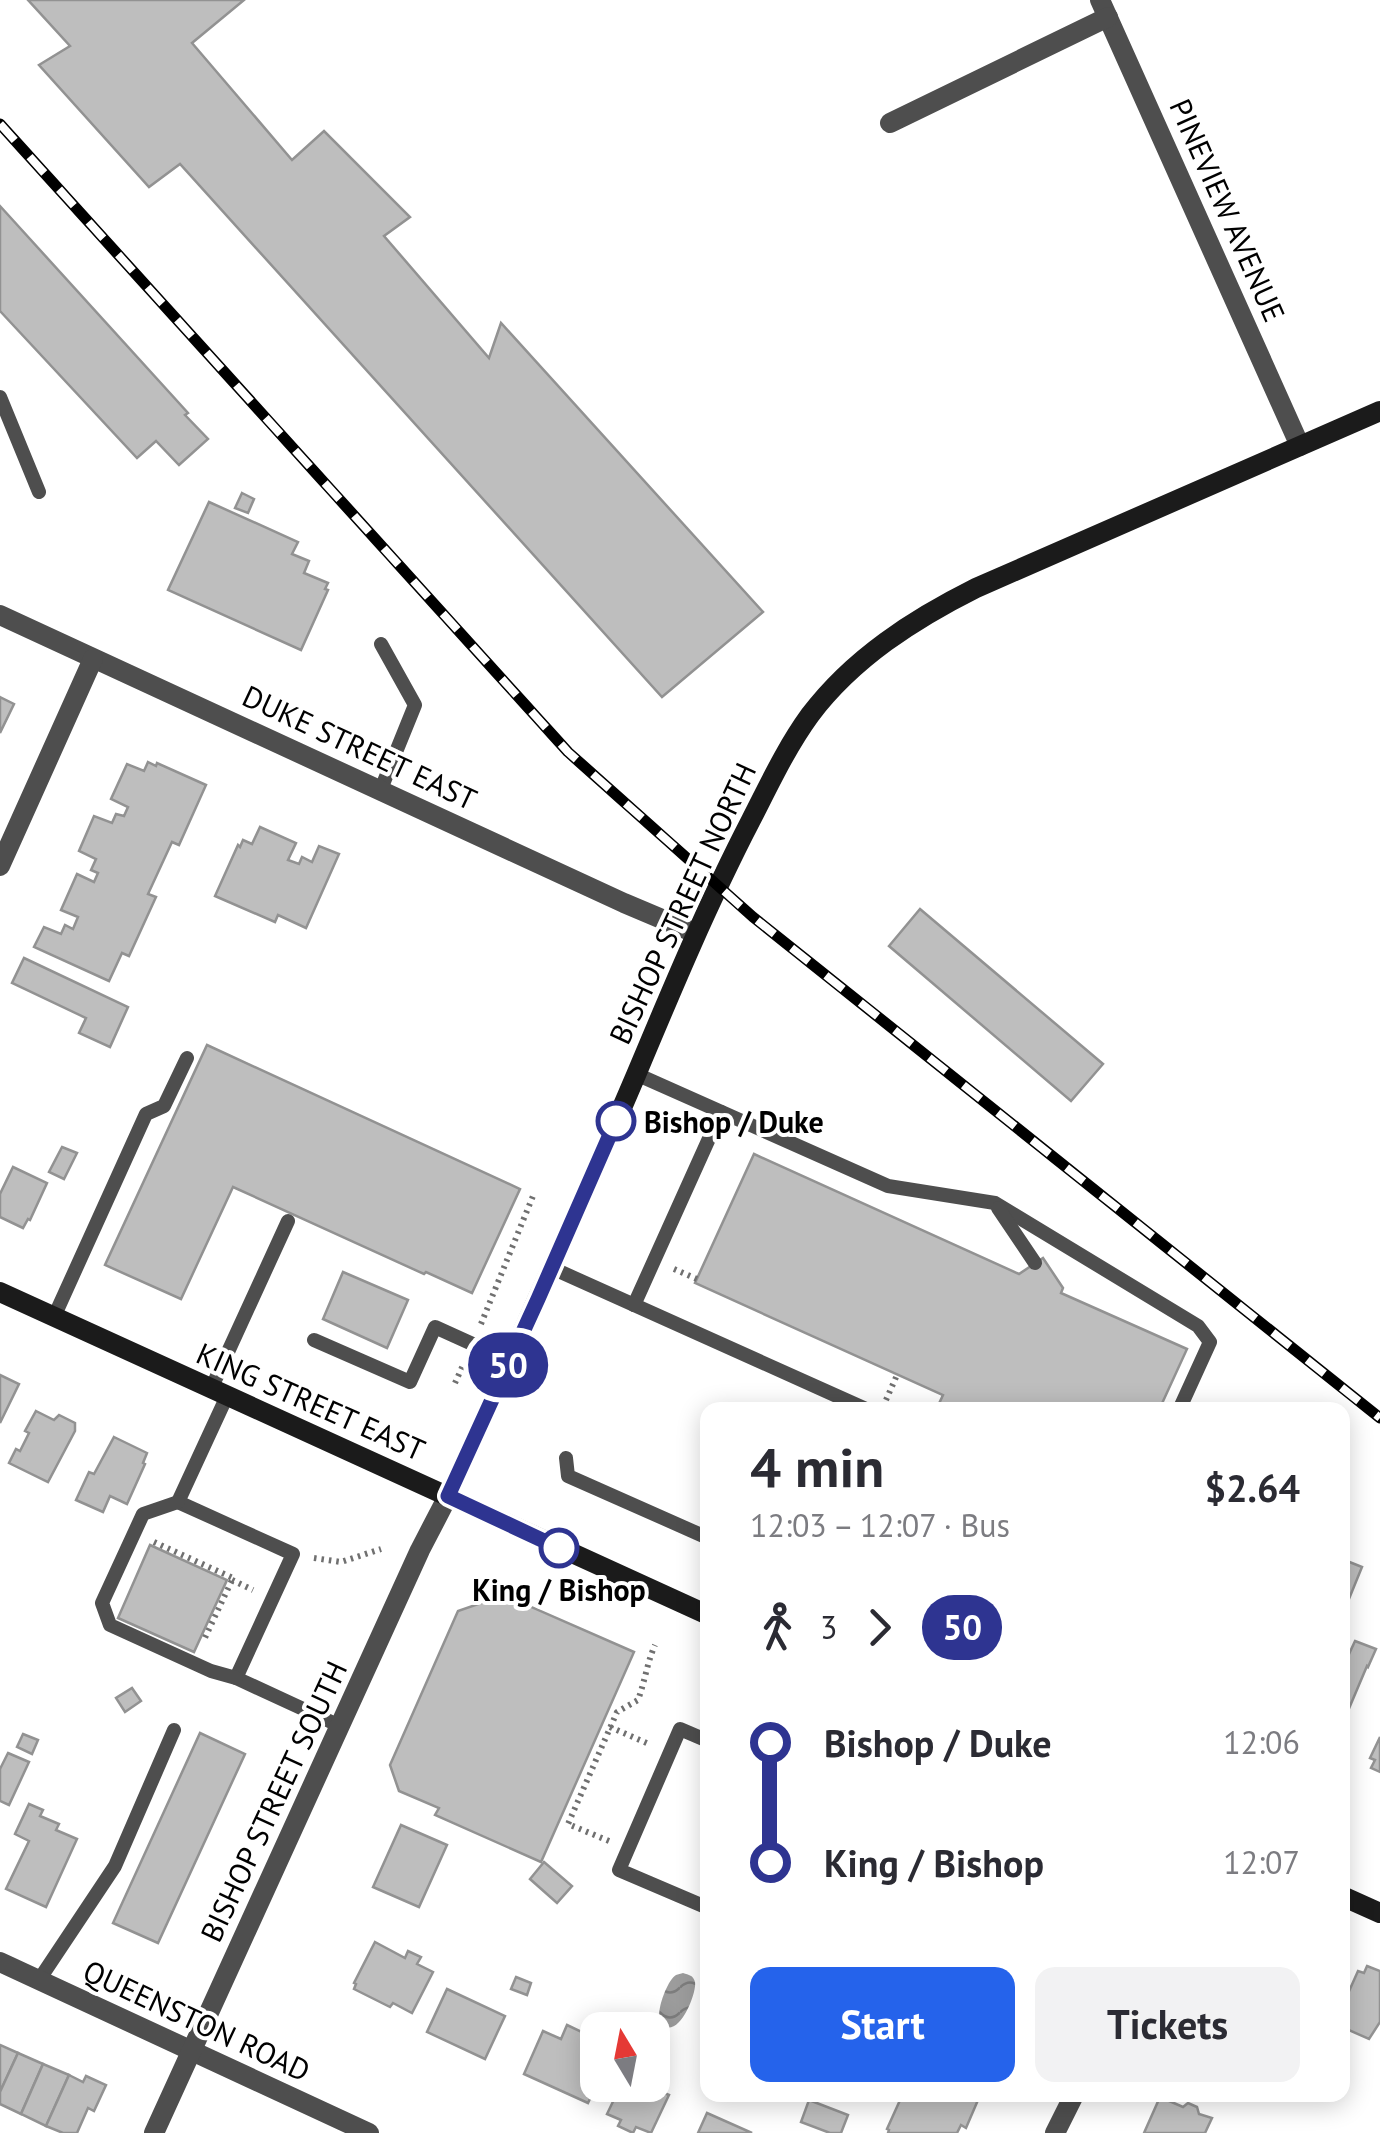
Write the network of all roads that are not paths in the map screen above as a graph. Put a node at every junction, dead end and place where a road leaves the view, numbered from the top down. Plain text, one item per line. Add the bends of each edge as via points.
1 (1104, 9) edge
2 (890, 123) dead end
3 (0, 397) edge
4 (1380, 411) edge
5 (1300, 446) junction
6 (39, 492) dead end
7 (0, 614) edge
8 (381, 644) dead end
9 (93, 658) junction
10 (380, 788) junction
11 (0, 866) edge
12 (695, 932) junction
13 (186, 1058) dead end
14 (636, 1074) junction
15 (721, 1112) junction
16 (994, 1203) junction
17 (288, 1221) dead end
18 (1035, 1263) dead end
19 (552, 1268) junction
20 (0, 1292) edge
21 (634, 1305) junction
22 (54, 1317) junction
23 (314, 1340) dead end
24 (510, 1361) junction
25 (219, 1392) junction
26 (850, 1402) edge
27 (1183, 1402) edge
28 (566, 1458) dead end
29 (448, 1496) junction
30 (178, 1502) junction
31 (700, 1534) edge
32 (700, 1610) edge
33 (236, 1678) junction
34 (340, 1726) junction
35 (174, 1730) dead end
36 (700, 1738) edge
37 (1350, 1900) edge
38 (700, 1905) edge
39 (1380, 1913) edge
40 (0, 1962) edge
41 (39, 1980) junction
42 (192, 2051) junction
43 (1071, 2102) edge
44 (154, 2133) edge
45 (369, 2133) edge
46 (1056, 2133) edge

1 - 2 street
1 - 5 street, PINEVIEW AVENUE
3 - 6 lane
4 - 5 main road, BISHOP STREET NORTH
5 - 12 main road, BISHOP STREET NORTH via 932,609 868,656 812,714 785,754
7 - 9 street, DUKE STREET EAST
8 - 10 lane via 415,705
9 - 10 street, DUKE STREET EAST
9 - 11 street
10 - 12 street, DUKE STREET EAST
12 - 14 main road, BISHOP STREET NORTH
13 - 22 lane via 164,1106 146,1114
14 - 15 lane
14 - 19 main road, BISHOP STREET NORTH
15 - 16 lane via 888,1186
15 - 21 lane
16 - 18 lane
16 - 27 lane via 1198,1326 1210,1342
17 - 25 lane
19 - 21 lane
19 - 24 main road, BISHOP STREET NORTH
20 - 22 main road, KING STREET EAST
21 - 26 lane
22 - 25 main road, KING STREET EAST
23 - 24 lane via 410,1382 435,1327
24 - 29 main road, BISHOP STREET NORTH
25 - 29 main road, KING STREET EAST
25 - 30 lane
28 - 31 lane via 568,1476
29 - 32 main road, KING STREET EAST
29 - 34 street, BISHOP STREET SOUTH
30 - 33 lane via 293,1554
30 - 33 lane via 143,1514 102,1603 110,1625
33 - 34 lane
34 - 42 street, BISHOP STREET SOUTH
35 - 41 lane via 116,1866
36 - 38 lane via 680,1730 620,1870
37 - 39 main road
40 - 41 street, QUEENSTON ROAD
41 - 42 street, QUEENSTON ROAD
42 - 44 street, BISHOP STREET SOUTH
42 - 45 street, QUEENSTON ROAD
43 - 46 street

